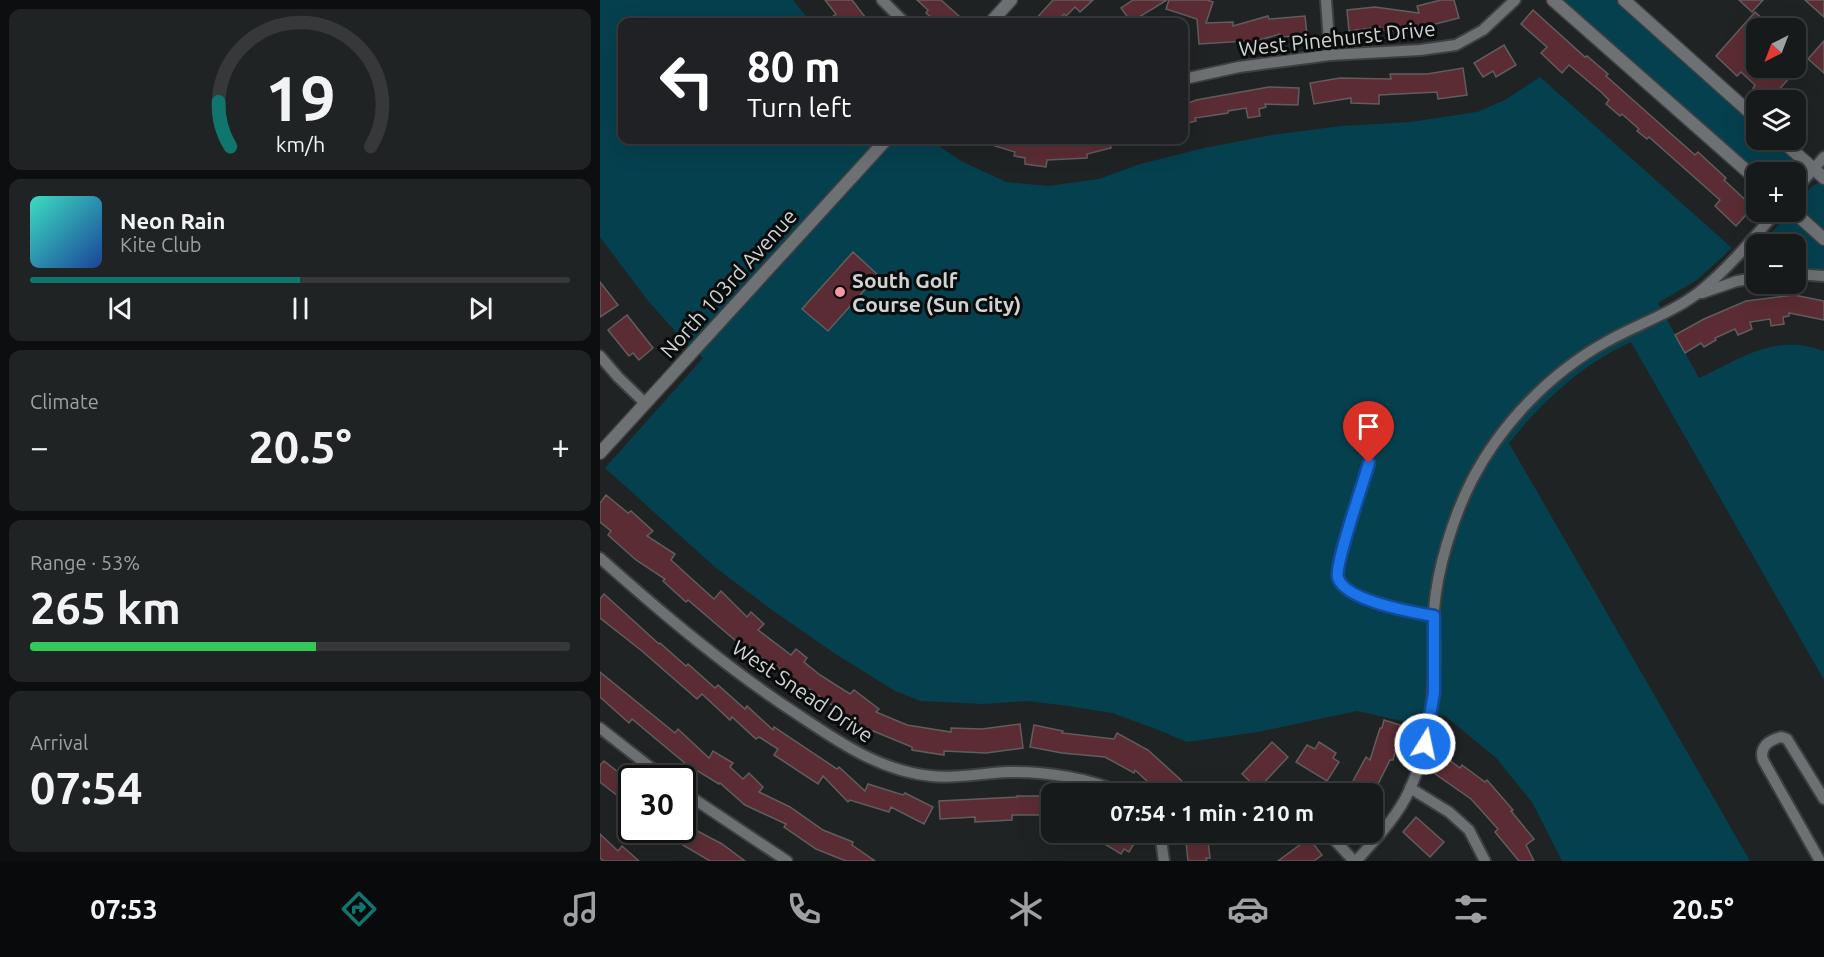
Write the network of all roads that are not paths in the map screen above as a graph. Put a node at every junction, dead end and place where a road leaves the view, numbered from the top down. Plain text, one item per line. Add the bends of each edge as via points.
1 (882, 0) edge
2 (1011, 0) edge
3 (1326, 0) edge
4 (1515, 0) edge
5 (1553, 0) edge
6 (1624, 0) edge
7 (900, 18) edge
8 (995, 18) edge
9 (1330, 55) junction
10 (1188, 78) edge
11 (1746, 108) edge
12 (882, 144) edge
13 (1792, 150) edge
14 (1824, 157) edge
15 (1814, 169) junction
16 (1746, 170) edge
17 (1806, 178) edge
18 (1824, 178) edge
19 (1767, 222) edge
20 (1805, 222) edge
21 (1824, 239) edge
22 (1806, 275) edge
23 (1824, 276) edge
24 (1746, 280) edge
25 (1696, 295) junction
26 (600, 356) edge
27 (645, 403) junction
28 (600, 453) edge
29 (1369, 463) dead end
30 (600, 558) edge
31 (1434, 616) junction
32 (600, 728) edge
33 (647, 765) edge
34 (1091, 783) edge
35 (1410, 788) junction
36 (1824, 799) edge
37 (696, 800) edge
38 (1162, 843) edge
39 (1338, 843) edge
40 (787, 861) edge
41 (1164, 861) edge
42 (1355, 861) edge
43 (1485, 861) edge
44 (1820, 861) edge

1 - 7 street
2 - 8 street
3 - 9 street
4 - 9 street, West Pinehurst Drive via 1483,30 1456,45
5 - 16 street
6 - 11 street
9 - 10 street, West Pinehurst Drive
12 - 27 street, North 103rd Avenue
13 - 15 street
14 - 15 street
15 - 17 street
15 - 18 street
19 - 25 street
20 - 21 street
22 - 23 street
24 - 25 street
25 - 31 street via 1582,357 1549,383 1510,424 1472,481 1456,517
26 - 27 street
27 - 28 street, North 103rd Avenue
29 - 31 lane via 1339,560 1338,578 1349,591 1368,599
30 - 34 street, West Snead Drive via 708,651 856,753 930,776 1034,773
31 - 35 street via 1434,693 1425,744
32 - 33 street
35 - 42 street via 1389,824
35 - 43 street via 1449,812 1469,830
36 - 44 street via 1787,739 1781,736 1763,747 1762,760
37 - 40 street
38 - 41 street
39 - 42 street

